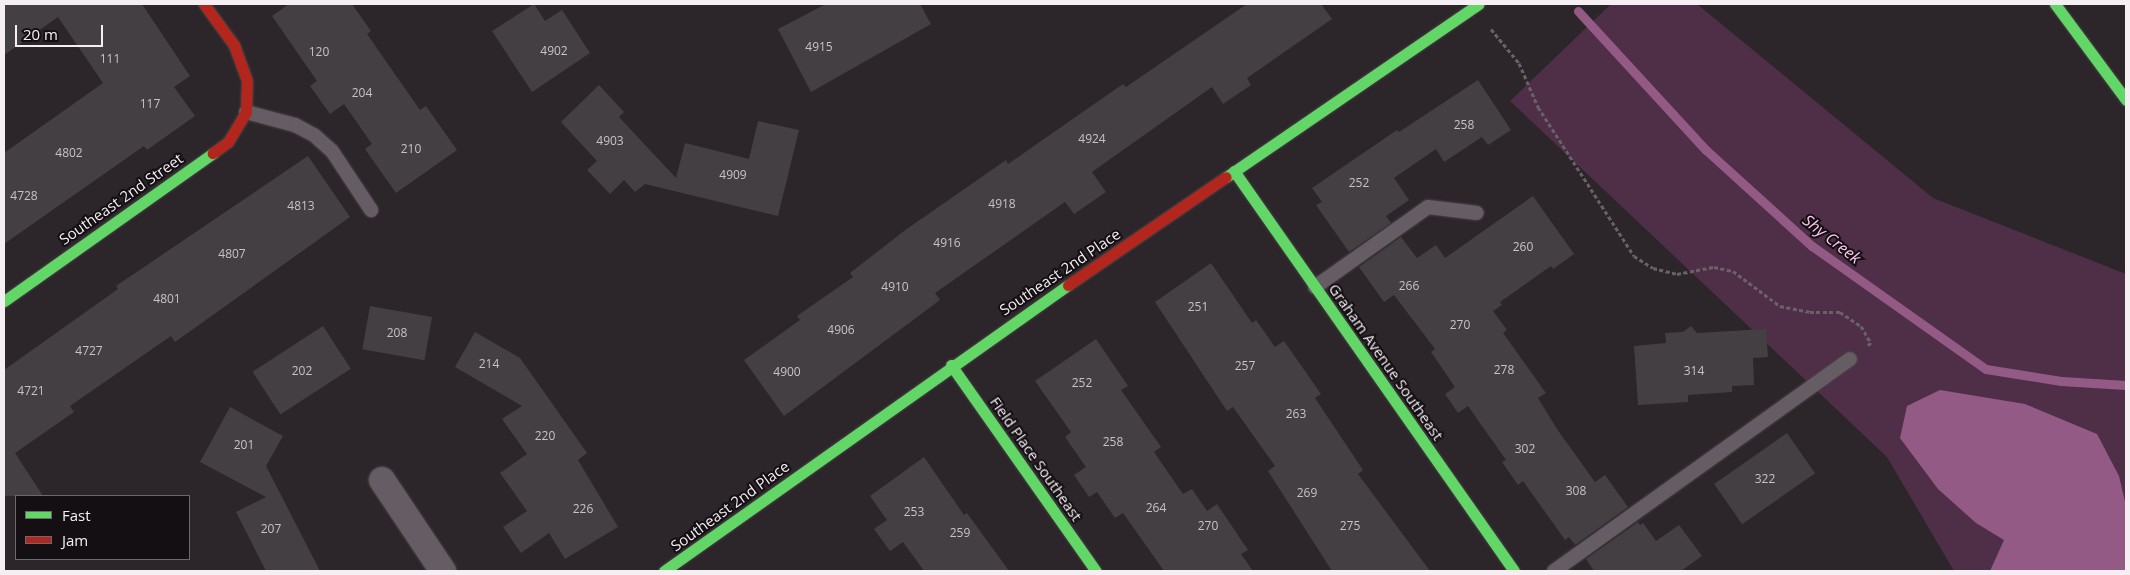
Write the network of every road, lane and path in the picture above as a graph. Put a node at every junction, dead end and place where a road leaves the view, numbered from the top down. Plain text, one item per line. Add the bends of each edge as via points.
1 (204, 4) edge
2 (2055, 4) edge
3 (1477, 5) edge
4 (2126, 100) edge
5 (246, 112) junction
6 (1234, 171) junction
7 (371, 210) dead end
8 (1477, 213) dead end
9 (1316, 287) junction
10 (4, 301) edge
11 (1850, 359) joint
12 (951, 365) junction
13 (382, 480) dead end
14 (442, 571) edge
15 (664, 571) edge
16 (1096, 571) edge
17 (1514, 571) edge
18 (1554, 571) edge

1 - 5 street via 234,45 247,81
2 - 4 street
3 - 6 street, Southeast 2nd Place
3 - 11 path via 1519,63 1538,107 1634,256 1653,268 1677,274 1714,268 1733,270 1780,306 1810,312 1840,312 1861,326 1871,343
5 - 7 lane via 295,125 314,135 332,151
5 - 10 street, Southeast 2nd Street via 228,142
6 - 9 street, Graham Avenue Southeast
6 - 12 street, Southeast 2nd Place
8 - 9 lane via 1428,207
9 - 17 street, Graham Avenue Southeast
11 - 18 lane
12 - 15 street, Southeast 2nd Place
12 - 16 street, Field Place Southeast
13 - 14 street

